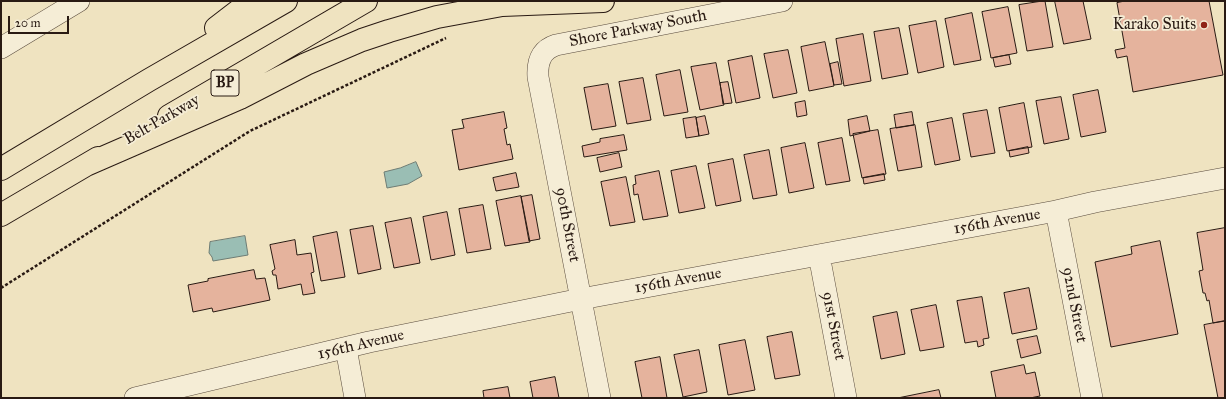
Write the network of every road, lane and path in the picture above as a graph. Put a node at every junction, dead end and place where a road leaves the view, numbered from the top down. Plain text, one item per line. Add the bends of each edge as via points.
1 (79, 1) edge
2 (251, 1) edge
3 (286, 1) edge
4 (366, 1) edge
5 (602, 1) edge
6 (782, 1) edge
7 (451, 36) dead end
8 (1, 48) edge
9 (543, 53) joint
10 (149, 80) junction
11 (86, 165) junction
12 (1, 168) edge
13 (1225, 178) edge
14 (1056, 211) junction
15 (1, 215) edge
16 (819, 255) junction
17 (1, 288) edge
18 (581, 299) junction
19 (346, 348) junction
20 (135, 398) edge
21 (355, 398) edge
22 (600, 398) edge
23 (846, 398) edge
24 (1092, 398) edge

1 - 8 street
2 - 10 highway
3 - 10 highway, BP
4 - 11 highway, Belt Parkway / BP
5 - 11 highway via 502,5 437,17 395,29 306,64 240,98
6 - 9 street, Shore Parkway South via 551,46
7 - 17 path via 250,131
9 - 18 street, 90th Street via 538,64 538,77
10 - 12 highway, BP
11 - 15 highway, Belt Parkway / BP
13 - 14 street, 156th Avenue
14 - 16 street, 156th Avenue
14 - 24 street, 92nd Street
16 - 18 street, 156th Avenue
16 - 23 street, 91st Street
18 - 19 street, 156th Avenue
18 - 22 street, 90th Street
19 - 20 street, 156th Avenue
19 - 21 street

